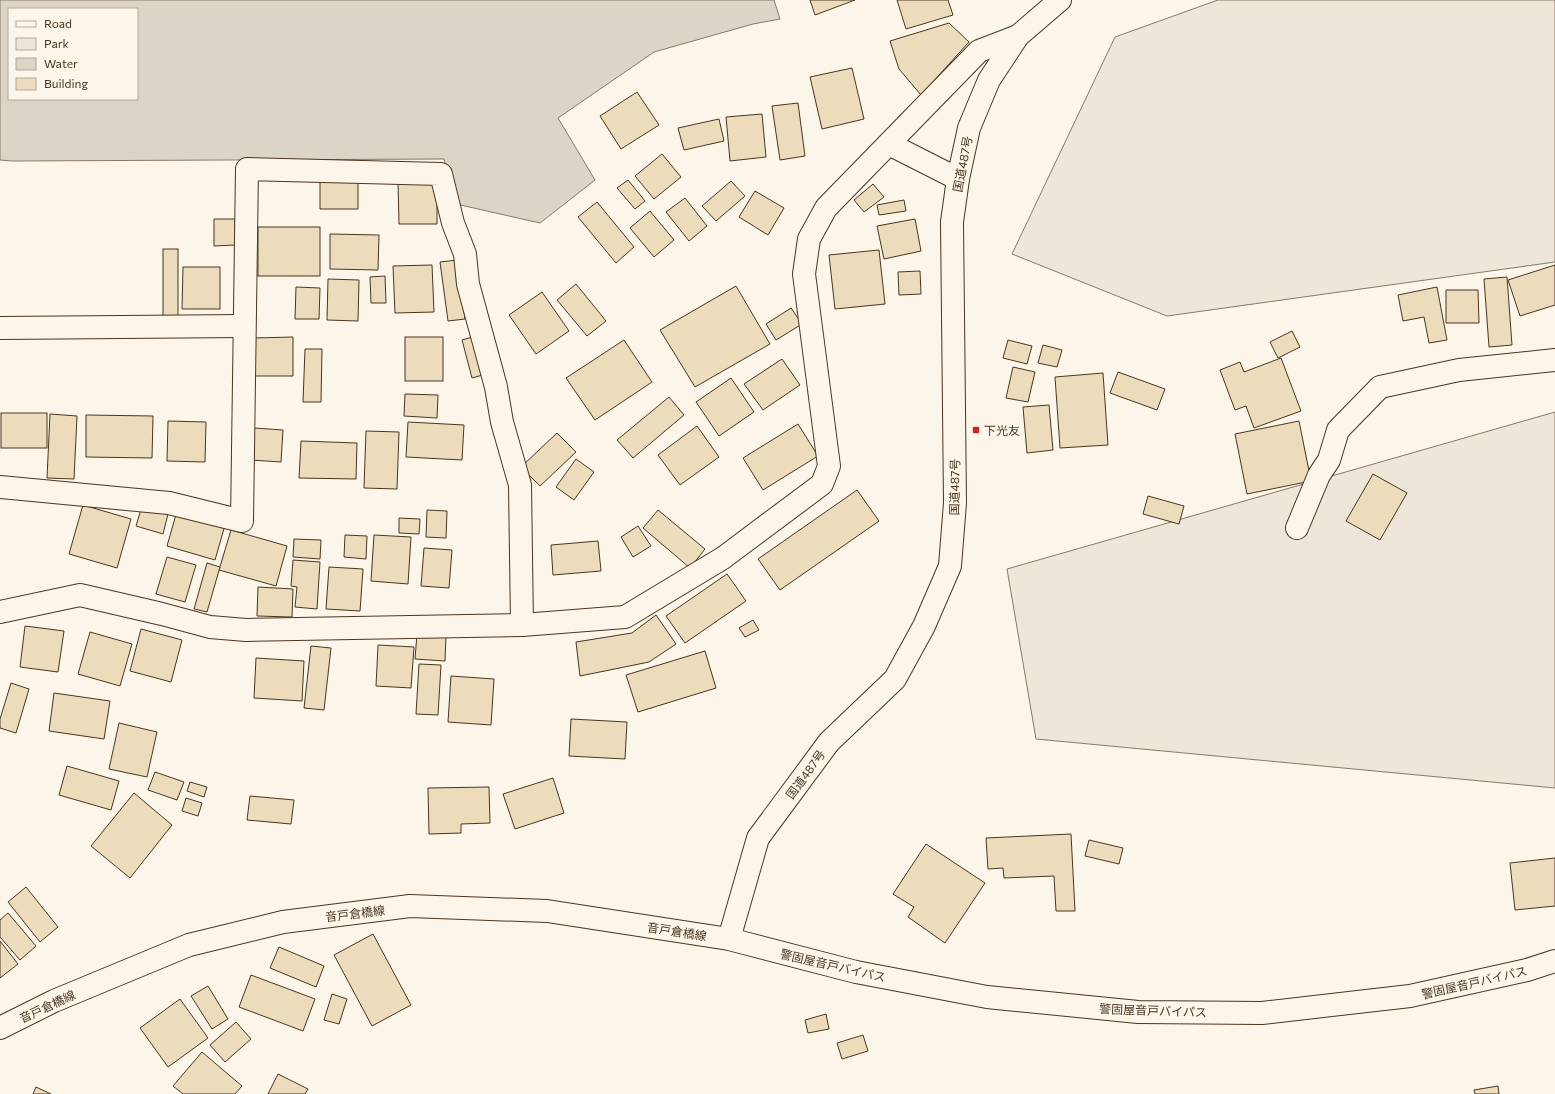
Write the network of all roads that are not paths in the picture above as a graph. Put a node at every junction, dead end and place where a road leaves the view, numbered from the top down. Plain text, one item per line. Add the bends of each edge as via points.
1 (1060, 0) edge
2 (1018, 36) junction
3 (889, 144) junction
4 (958, 179) junction
5 (244, 326) junction
6 (0, 328) edge
7 (1555, 360) edge
8 (0, 487) edge
9 (1297, 528) dead end
10 (0, 612) edge
11 (522, 625) junction
12 (729, 939) junction
13 (1555, 961) edge
14 (0, 1028) edge

1 - 2 main road, 国道487号
2 - 3 main road via 979,51
2 - 4 main road, 国道487号 via 989,80 969,128
3 - 4 main road
3 - 11 main road via 826,208 809,239 804,274 829,466 822,484 723,558 625,617
4 - 12 main road, 国道487号 via 952,222 955,503 950,566 924,626 896,679 829,742 758,838
5 - 6 main road
5 - 8 main road via 242,521 169,503
5 - 11 main road via 247,169 441,174 453,223 464,254 468,284 520,485
7 - 9 main road via 1459,370 1380,387 1338,430 1330,460 1319,474
10 - 11 main road via 80,595 210,628 246,630
12 - 13 main road, 警固屋音戸バイパス via 856,972 987,997 1138,1012 1262,1013 1410,996 1527,970
12 - 14 main road, 音戸倉橋線 via 547,911 410,906 283,922 189,945 54,1001

